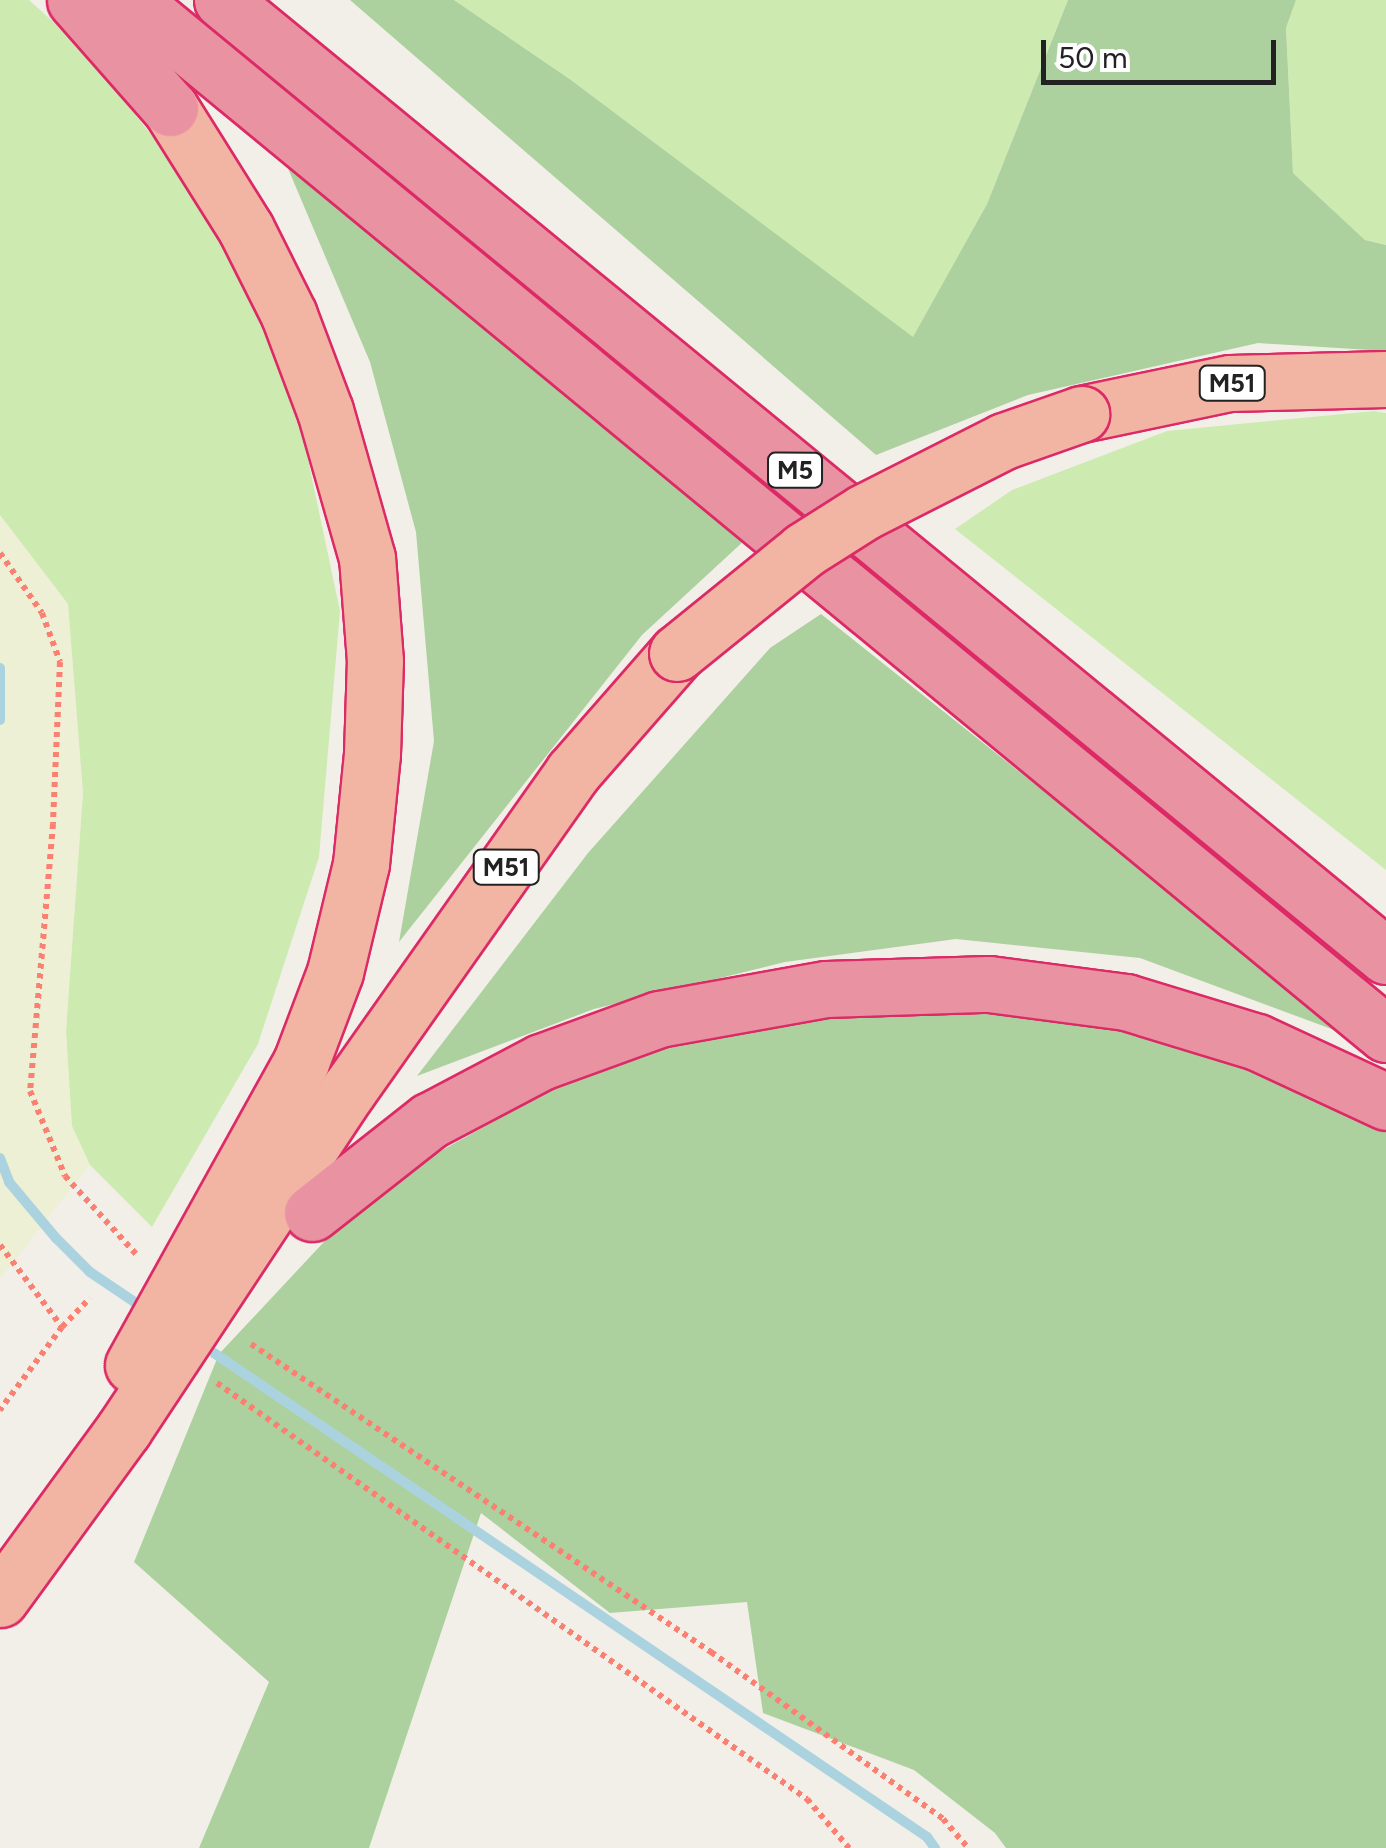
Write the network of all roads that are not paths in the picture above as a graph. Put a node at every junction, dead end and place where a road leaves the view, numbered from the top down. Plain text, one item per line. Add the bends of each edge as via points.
1 (75, 0) edge
2 (131, 0) edge
3 (222, 0) edge
4 (1386, 379) edge
5 (1330, 910) junction
6 (1386, 931) edge
7 (1386, 956) edge
8 (1386, 1034) edge
9 (348, 1091) junction
10 (1386, 1102) edge
11 (133, 1365) junction
12 (124, 1429) junction
13 (0, 1544) edge
14 (0, 1599) edge

1 - 11 highway via 170,108 246,229 289,315 367,558 374,660 361,864 336,972 301,1062
2 - 8 highway, M5
3 - 5 highway, M5
4 - 9 highway, M51, bridge via 1230,383 1081,414 1004,441 864,512 789,562 677,653 572,772
5 - 6 highway
5 - 7 highway, M5
9 - 11 highway, M51
9 - 12 highway, M51
10 - 12 highway via 1257,1042 1126,1002 989,984 826,989 659,1019 541,1062 429,1121 312,1214 258,1268
11 - 13 highway, M51
12 - 14 highway, M51

